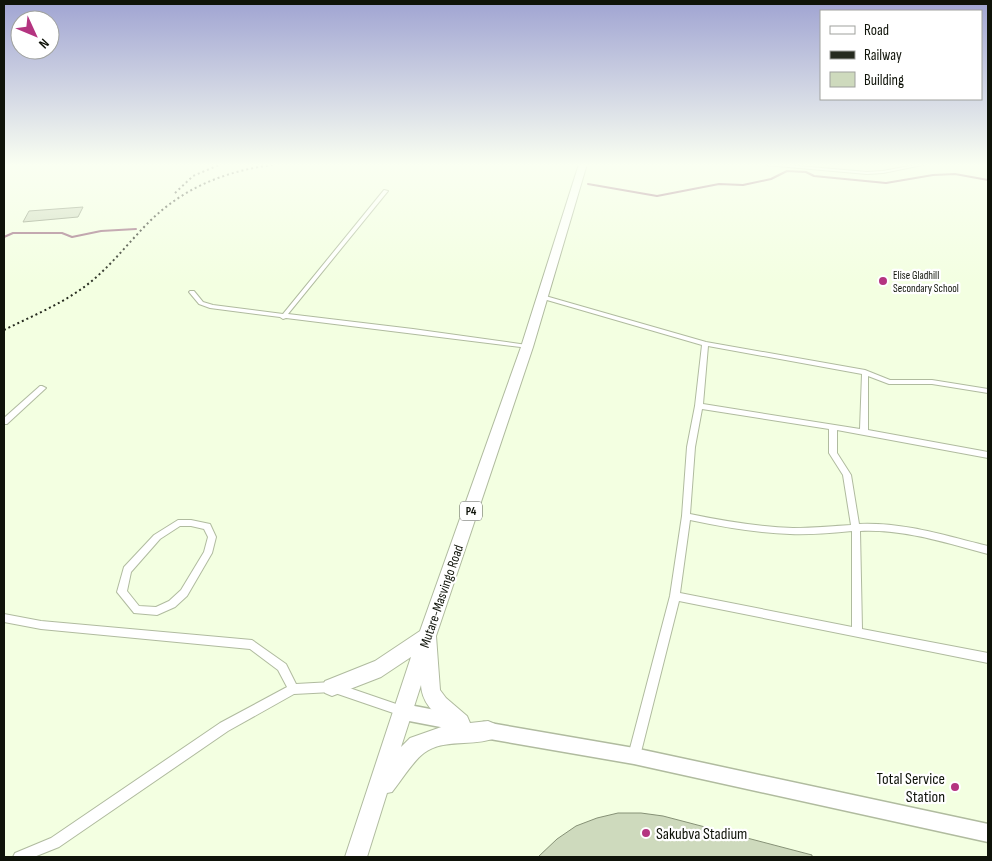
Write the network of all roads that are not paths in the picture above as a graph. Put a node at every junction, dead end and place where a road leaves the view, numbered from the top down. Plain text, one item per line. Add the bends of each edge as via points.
1 (375, 204) edge
2 (571, 204) edge
3 (192, 292) dead end
4 (542, 297) junction
5 (283, 317) junction
6 (705, 344) junction
7 (527, 348) junction
8 (865, 372) junction
9 (42, 388) dead end
10 (988, 392) edge
11 (699, 406) junction
12 (4, 422) edge
13 (833, 428) junction
14 (864, 432) junction
15 (988, 455) edge
16 (686, 516) junction
17 (191, 522) joint
18 (856, 528) junction
19 (988, 550) edge
20 (675, 596) junction
21 (4, 618) edge
22 (857, 631) junction
23 (427, 636) junction
24 (988, 658) edge
25 (332, 687) junction
26 (293, 689) junction
27 (404, 712) junction
28 (460, 723) junction
29 (488, 731) junction
30 (634, 756) junction
31 (376, 795) junction
32 (988, 833) edge
33 (19, 857) edge
34 (356, 857) edge

1 - 5 street
2 - 4 highway, Mutare-Masvingo Road / P4
3 - 5 street via 201,303 212,307
4 - 6 street
4 - 7 highway, Mutare-Masvingo Road / P4
5 - 7 street
6 - 8 street
6 - 11 street
7 - 23 highway, Mutare-Masvingo Road / P4
8 - 10 street via 889,382 932,382
8 - 14 street
9 - 12 street
11 - 13 street
11 - 16 street via 691,447
13 - 14 street
13 - 18 street via 832,453 847,475
14 - 15 street
16 - 18 street via 769,530
16 - 20 street
17 - 17 street via 207,526 212,537 208,553 194,577 172,604 157,611 137,610 122,592 127,570 167,529 178,523
18 - 19 street via 899,528
18 - 22 street
20 - 22 street
20 - 30 street
21 - 26 street via 252,645 282,667
22 - 24 street
23 - 25 highway via 387,664
23 - 27 highway, Mutare-Masvingo Road / P4
23 - 28 highway via 431,693 439,705
25 - 26 street
25 - 27 street
26 - 33 street via 224,727 55,843
27 - 28 street
27 - 31 highway, Mutare-Masvingo Road / P4
28 - 29 street
29 - 30 street
29 - 31 highway via 443,735 417,745
30 - 32 street
31 - 34 highway, Mutare-Masvingo Road / P4

